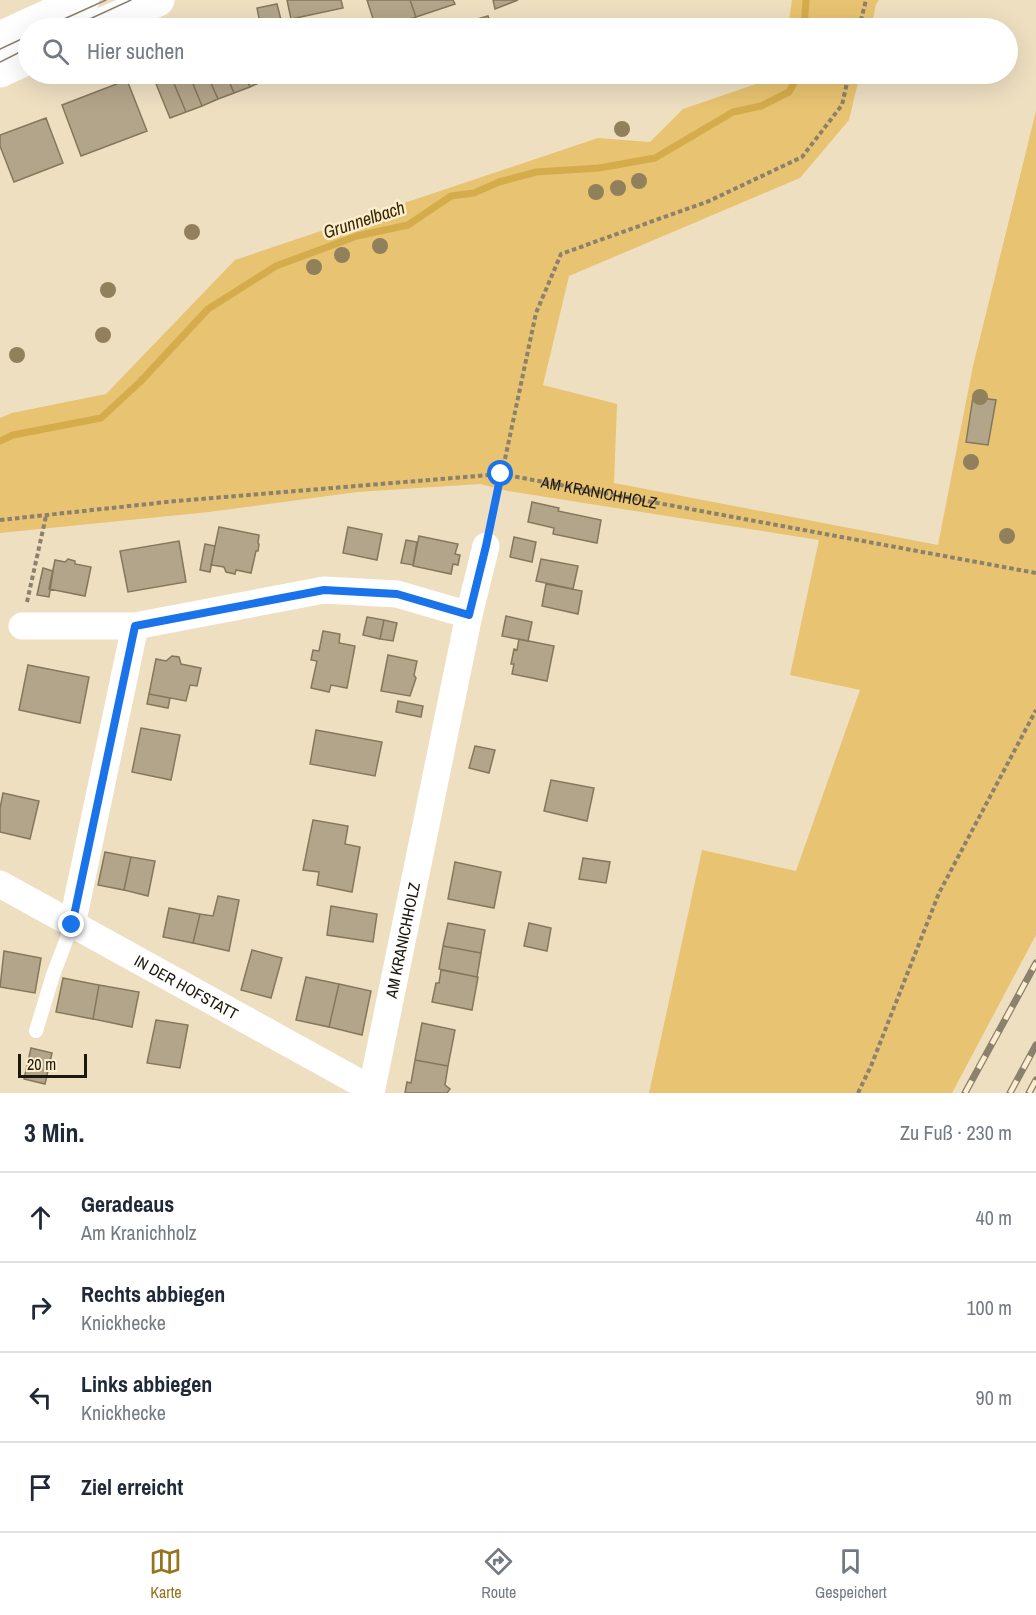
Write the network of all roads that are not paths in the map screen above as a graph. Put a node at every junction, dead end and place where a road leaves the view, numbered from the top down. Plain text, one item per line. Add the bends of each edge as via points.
1 (83, 0) edge
2 (158, 0) edge
3 (44, 18) edge
4 (116, 18) edge
5 (18, 30) edge
6 (0, 38) edge
7 (18, 63) edge
8 (0, 71) edge
9 (486, 546) road end
10 (469, 615) junction
11 (22, 626) road end
12 (135, 626) junction
13 (0, 884) edge
14 (72, 925) junction
15 (36, 1031) dead end
16 (371, 1091) edge

1 - 3 main road
2 - 4 main road
5 - 6 main road
7 - 8 main road
9 - 10 street, AM KRANICHHOLZ
10 - 12 street via 397,594 324,590
10 - 16 street, AM KRANICHHOLZ
11 - 12 street
12 - 14 street
13 - 14 street, IN DER HOFSTATT
14 - 15 lane
14 - 16 street, IN DER HOFSTATT

